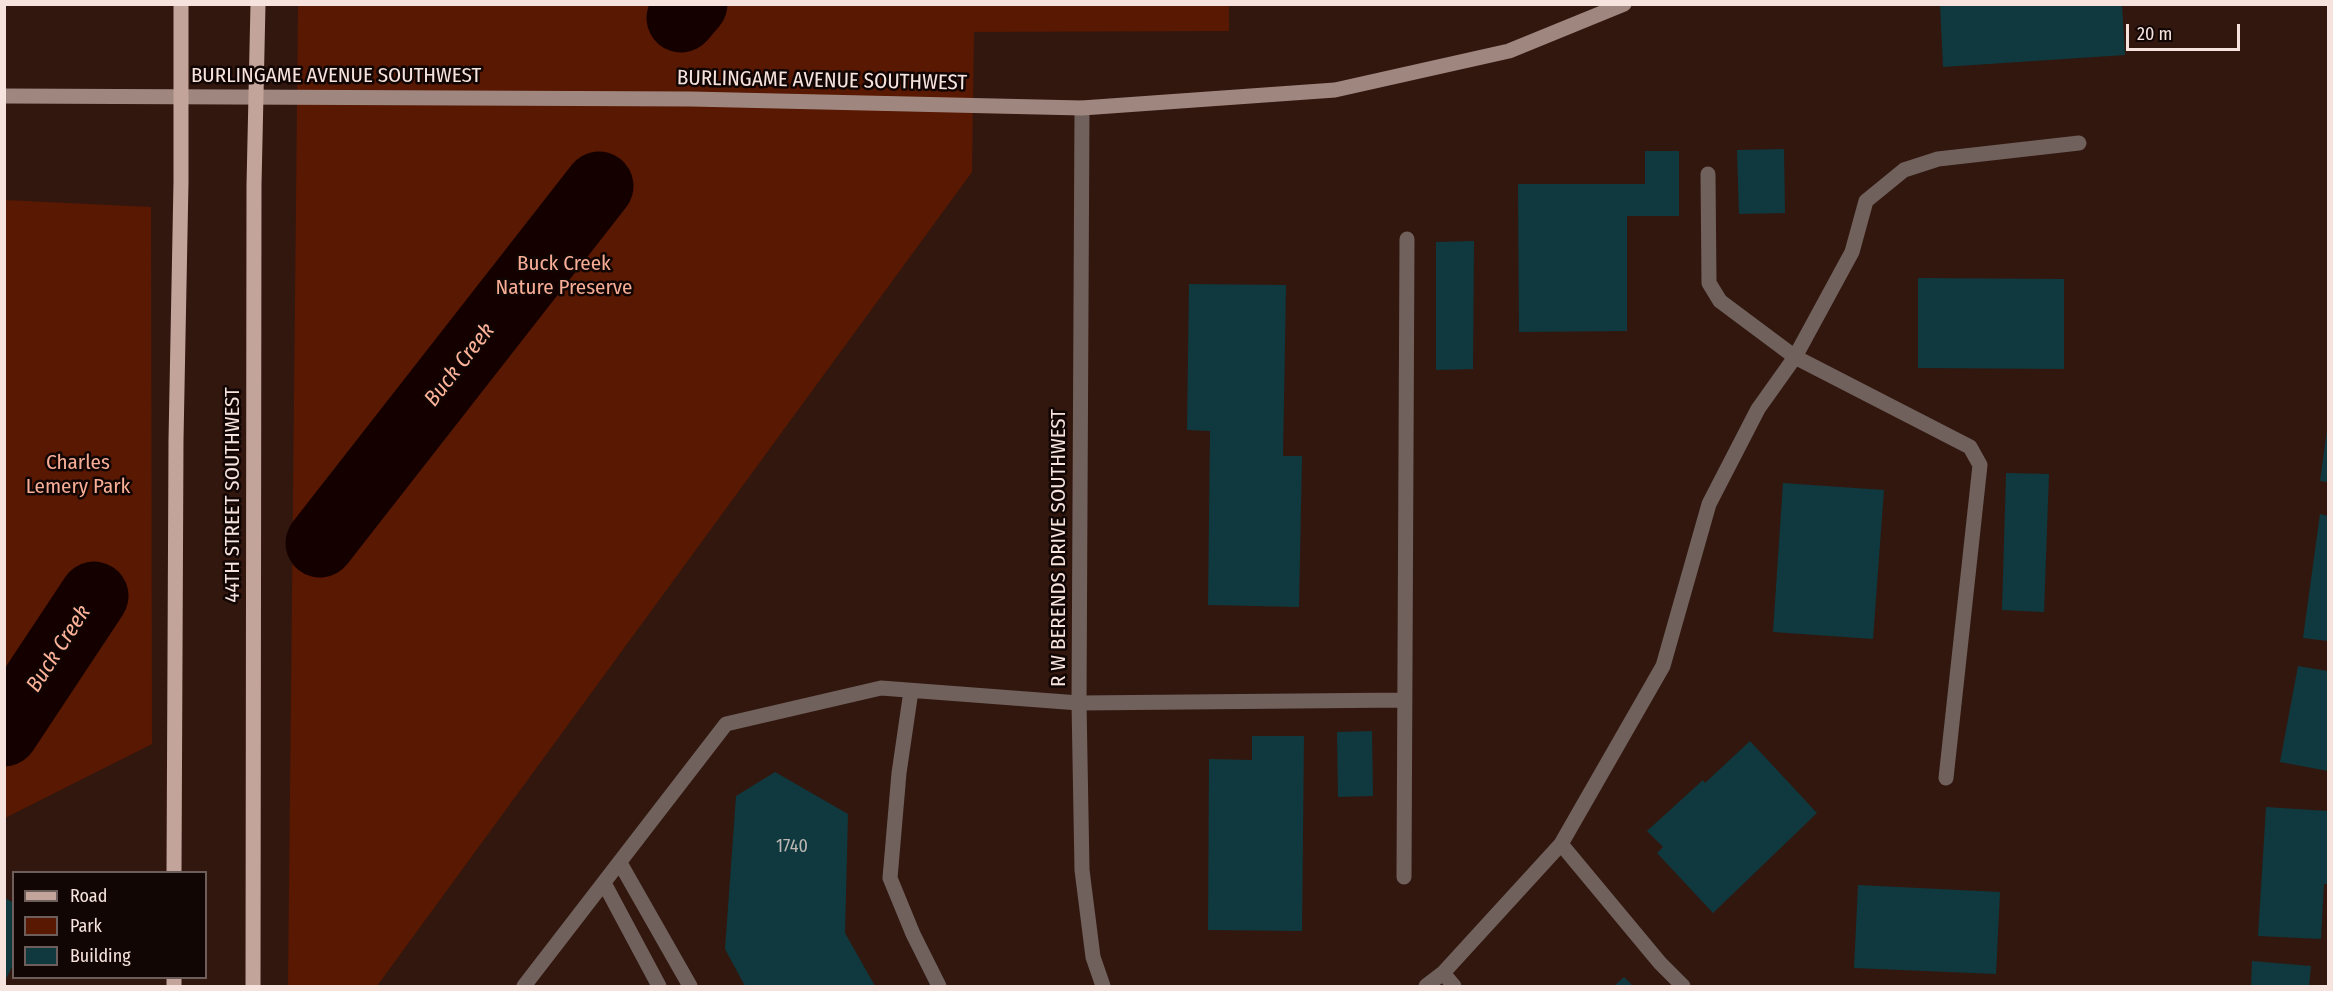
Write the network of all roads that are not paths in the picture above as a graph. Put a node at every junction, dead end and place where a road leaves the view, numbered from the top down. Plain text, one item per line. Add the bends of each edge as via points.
1 (181, 4) edge
2 (258, 4) edge
3 (1624, 4) edge
4 (4, 96) edge
5 (180, 96) junction
6 (257, 96) junction
7 (1082, 108) junction
8 (2079, 143) dead end
9 (1708, 174) dead end
10 (1407, 239) dead end
11 (1795, 357) junction
12 (910, 691) junction
13 (1405, 700) junction
14 (1079, 703) junction
15 (1946, 778) dead end
16 (1561, 844) junction
17 (620, 863) junction
18 (174, 871) edge
19 (1404, 877) dead end
20 (604, 883) junction
21 (1443, 973) junction
22 (527, 985) edge
23 (253, 987) edge
24 (659, 987) edge
25 (690, 987) edge
26 (939, 987) edge
27 (1103, 987) edge
28 (1426, 987) edge
29 (1454, 987) edge
30 (1683, 987) edge

1 - 5 main road
2 - 6 main road, 44TH STREET SOUTHWEST
3 - 7 street, BURLINGAME AVENUE SOUTHWEST via 1509,51 1335,90
4 - 5 street, BURLINGAME AVENUE SOUTHWEST
5 - 6 street, BURLINGAME AVENUE SOUTHWEST
5 - 18 main road
6 - 7 street, BURLINGAME AVENUE SOUTHWEST via 692,99
6 - 23 main road, 44TH STREET SOUTHWEST
7 - 14 street, R W BERENDS DRIVE SOUTHWEST
8 - 11 street via 1938,159 1905,170 1866,201 1852,252
9 - 11 street via 1708,283 1720,301
10 - 13 street
11 - 15 street via 1970,447 1980,465
11 - 16 street via 1758,409 1708,504 1663,666
12 - 14 street
12 - 17 street via 881,688 726,724
12 - 26 street via 890,878
13 - 14 street
13 - 19 street
14 - 27 street, R W BERENDS DRIVE SOUTHWEST via 1082,870 1093,957
16 - 21 street
16 - 30 street
17 - 20 street
17 - 25 street
20 - 22 street
20 - 24 street
21 - 28 street
21 - 29 street

